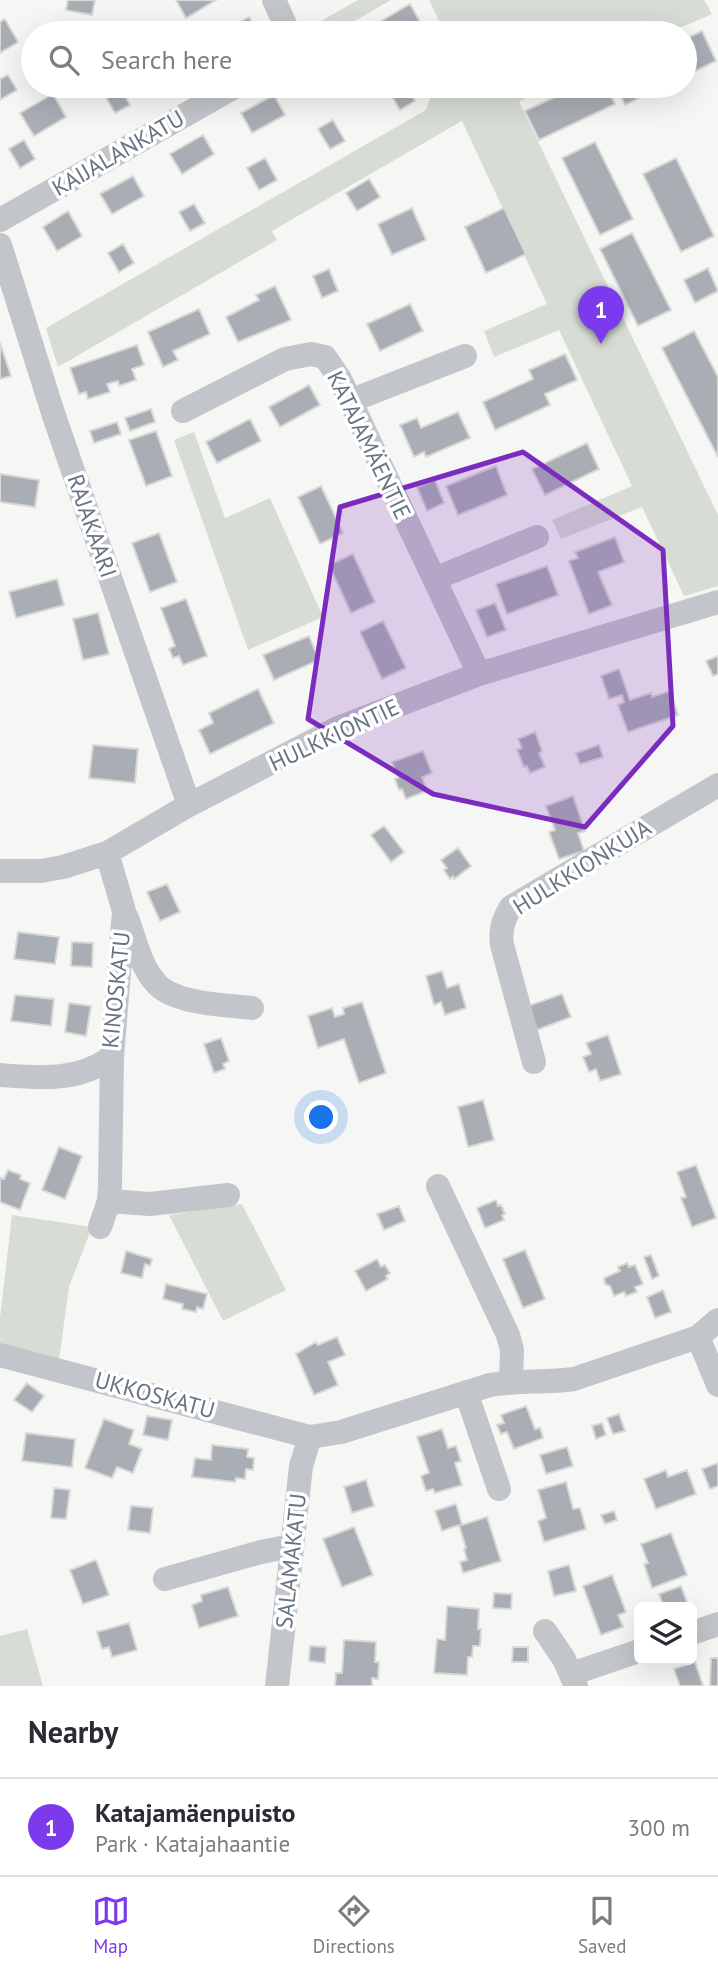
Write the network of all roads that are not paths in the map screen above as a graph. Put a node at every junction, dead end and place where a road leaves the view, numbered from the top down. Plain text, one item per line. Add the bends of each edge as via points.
1 (274, 0) edge
2 (284, 21) edge
3 (215, 98) edge
4 (0, 220) edge
5 (0, 245) edge
6 (465, 356) dead end
7 (350, 401) junction
8 (183, 411) dead end
9 (537, 537) dead end
10 (434, 579) junction
11 (718, 602) edge
12 (479, 674) junction
13 (718, 785) edge
14 (189, 805) junction
15 (107, 853) junction
16 (0, 871) edge
17 (124, 911) junction
18 (253, 1008) dead end
19 (112, 1057) junction
20 (534, 1062) dead end
21 (0, 1075) edge
22 (438, 1186) dead end
23 (228, 1195) dead end
24 (109, 1200) junction
25 (100, 1227) dead end
26 (718, 1320) edge
27 (698, 1337) junction
28 (0, 1355) edge
29 (511, 1381) junction
30 (718, 1385) edge
31 (466, 1392) junction
32 (310, 1437) junction
33 (499, 1489) dead end
34 (291, 1546) junction
35 (165, 1579) dead end
36 (718, 1624) edge
37 (545, 1631) dead end
38 (697, 1631) edge
39 (634, 1653) edge
40 (574, 1680) edge
41 (277, 1686) edge

1 - 2 street
3 - 4 street, KAIJALANKATU
5 - 14 street, RAJAKAARI
6 - 7 street
7 - 8 street, KATAJAMÄENTIE via 326,357 312,354 285,359
7 - 10 street, KATAJAMÄENTIE
9 - 10 street
10 - 12 street, KATAJAMÄENTIE
11 - 12 street, HULKKIONTIE
12 - 14 street, HULKKIONTIE via 338,727
13 - 20 street, HULKKIONKUJA via 511,907 500,931 502,945
14 - 15 street, HULKKIONTIE
15 - 16 street, HULKKIONTIE via 41,872
15 - 17 street, KINOSKATU
17 - 18 street via 156,985 193,1000
17 - 19 street, KINOSKATU
19 - 21 street, KINOSKATU via 81,1074
19 - 24 street
22 - 29 street via 508,1335
23 - 24 street via 150,1204
24 - 25 street
26 - 27 street
27 - 29 street via 574,1379
27 - 30 street
28 - 32 street, UKKOSKATU
29 - 31 street
31 - 32 street via 341,1432
31 - 33 street
32 - 34 street, SALAMAKATU via 301,1466
34 - 35 street
34 - 41 street, SALAMAKATU
36 - 38 street
37 - 40 street
39 - 40 street

